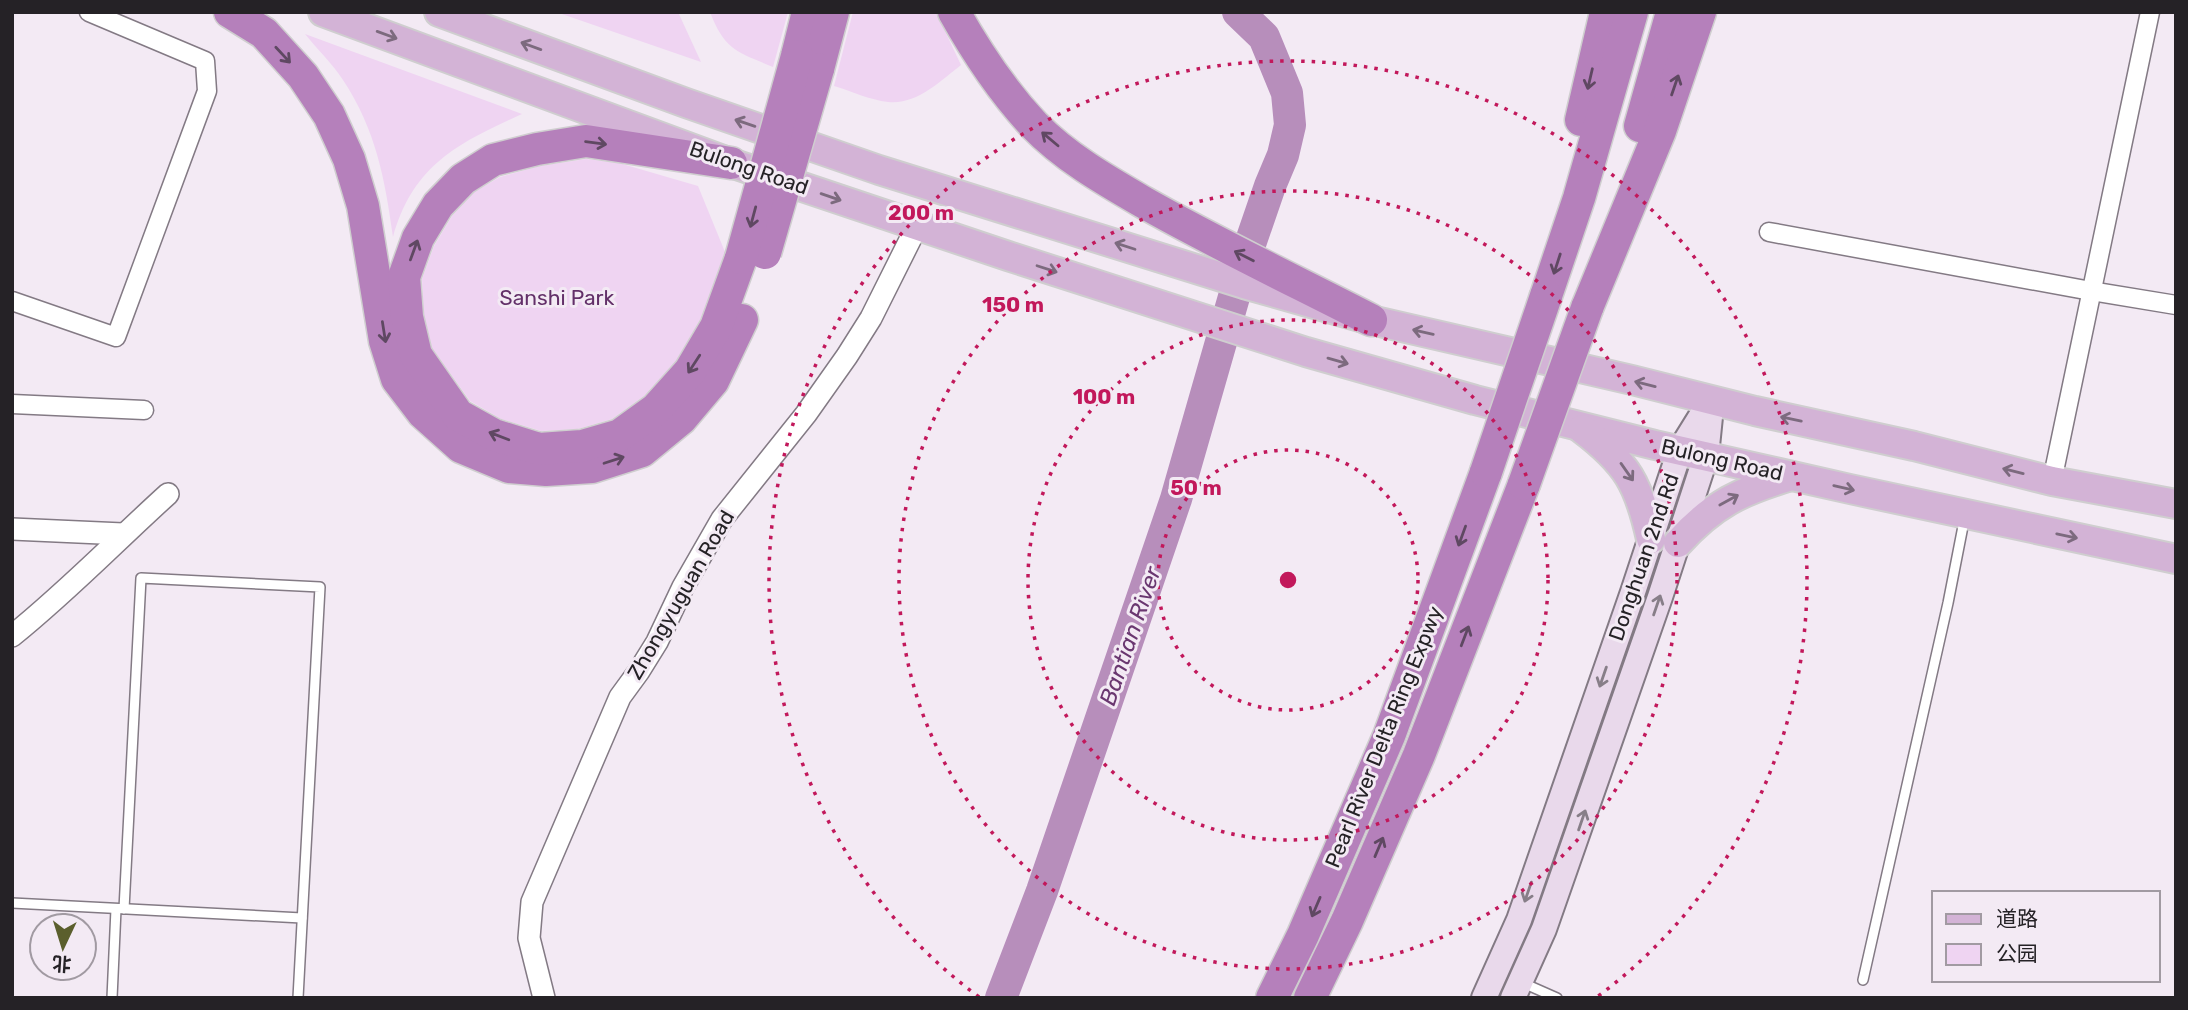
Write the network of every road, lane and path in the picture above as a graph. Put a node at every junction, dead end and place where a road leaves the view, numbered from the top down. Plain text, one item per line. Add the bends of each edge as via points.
1 (89, 12) edge
2 (230, 12) edge
3 (323, 12) edge
4 (439, 12) edge
5 (808, 12) edge
6 (833, 12) edge
7 (954, 12) edge
8 (1606, 12) edge
9 (1632, 12) edge
10 (1672, 12) edge
11 (1700, 12) edge
12 (2150, 12) edge
13 (808, 63) junction
14 (731, 163) junction
15 (917, 226) junction
16 (1567, 232) junction
17 (1769, 232) dead end
18 (751, 263) junction
19 (2091, 291) junction
20 (12, 301) edge
21 (2176, 305) edge
22 (1587, 308) junction
23 (1371, 320) junction
24 (1711, 400) junction
25 (12, 404) edge
26 (144, 410) dead end
27 (1577, 425) junction
28 (1693, 453) junction
29 (1792, 476) junction
30 (2052, 481) junction
31 (168, 494) dead end
32 (2176, 504) edge
33 (1966, 514) junction
34 (12, 529) edge
35 (123, 534) junction
36 (1664, 541) junction
37 (2176, 559) edge
38 (12, 636) edge
39 (12, 903) edge
40 (120, 909) junction
41 (302, 918) junction
42 (1863, 980) dead end
43 (1517, 989) edge
44 (112, 998) edge
45 (298, 998) edge
46 (544, 998) edge
47 (1272, 998) edge
48 (1310, 998) edge
49 (1484, 998) edge
50 (1557, 998) edge

1 - 20 street via 205,61 207,91 116,337
2 -> 18 highway via 264,33 330,115 363,206 385,341 397,379 424,413 461,447 509,467 546,470 592,467 642,451 681,419 713,381 740,326
3 -> 14 main road, Bulong Road
23 -> 4 main road, Bulong Road via 879,170
5 - 13 highway
6 - 13 highway
23 -> 7 highway via 1174,220 1074,159 1036,127 1005,92
8 -> 16 highway via 1572,166
9 - 16 highway
10 - 22 highway
22 -> 11 highway via 1660,131
12 - 19 street
13 - 18 highway, bridge
14 -> 15 main road, Bulong Road
18 -> 14 highway via 690,371 656,409 620,435 582,446 538,449 494,435 458,415 416,355 407,317 404,277 418,238 438,205 463,178 493,160 586,141
15 -> 27 main road, Bulong Road via 1272,341
15 - 46 street, Zhongyuguan Road via 865,328 806,414 722,519 657,642 620,697 532,902 529,938
16 -> 47 highway, Pearl River Delta Ring Expwy, bridge via 1486,472 1389,736
17 - 19 street
19 - 21 street
19 - 30 street
48 -> 22 highway, Pearl River Delta Ring Expwy, bridge via 1419,755
24 -> 23 main road
24 - 28 main road, Donghuan 2nd Rd
30 -> 24 main road
25 - 26 street
27 - 28 main road, Bulong Road
27 -> 36 main road via 1619,460
28 - 29 main road, Bulong Road
28 - 36 main road, Donghuan 2nd Rd
29 -> 33 main road, Bulong Road
36 -> 29 main road via 1743,492
30 - 32 main road
31 - 35 street
33 -> 37 main road, Bulong Road
33 - 42 lane
34 - 35 street
35 - 38 street
43 -> 36 main road, Donghuan 2nd Rd via 1544,929
36 -> 49 main road, Donghuan 2nd Rd
39 - 40 lane
40 - 41 lane
40 - 41 lane via 141,578 155,578 320,587
40 - 44 lane
41 - 45 lane
43 - 50 lane

